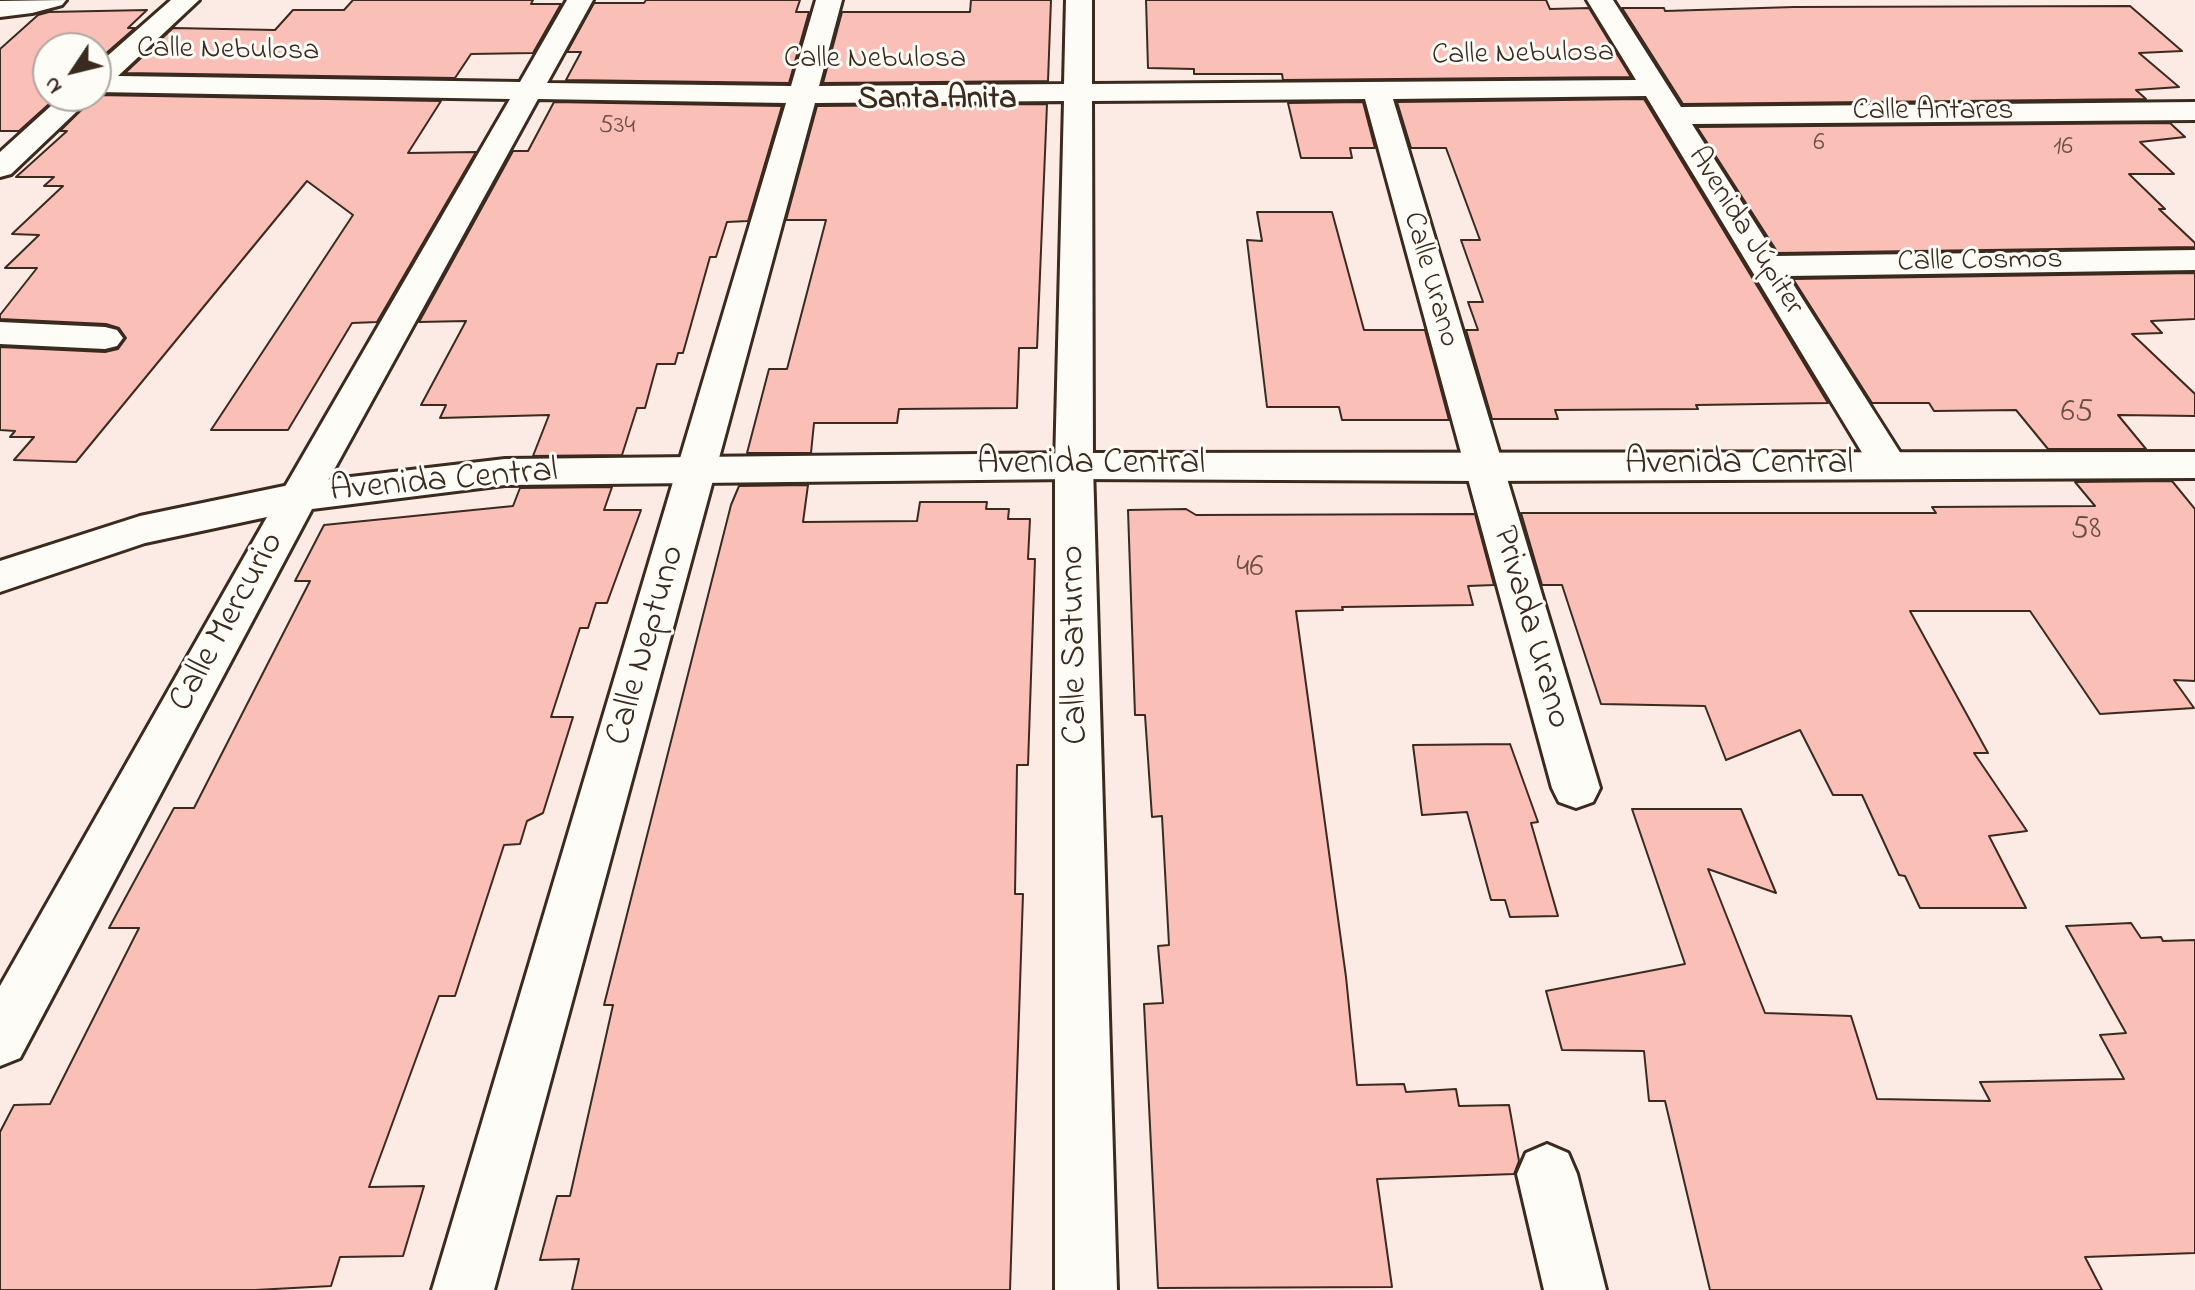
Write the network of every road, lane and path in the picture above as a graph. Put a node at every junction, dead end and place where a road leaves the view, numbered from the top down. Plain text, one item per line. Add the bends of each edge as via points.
1 (53, 0) edge
2 (186, 0) edge
3 (580, 0) edge
4 (829, 0) edge
5 (1079, 0) edge
6 (1600, 0) edge
7 (1622, 0) edge
8 (0, 9) edge
9 (112, 67) edge
10 (112, 82) edge
11 (1654, 88) junction
12 (526, 92) junction
13 (1377, 92) junction
14 (1080, 93) junction
15 (804, 95) junction
16 (2195, 111) edge
17 (61, 112) edge
18 (1672, 116) junction
19 (0, 168) edge
20 (2195, 260) edge
21 (1765, 266) junction
22 (0, 333) edge
23 (105, 338) dead end
24 (1889, 465) junction
25 (2195, 465) edge
26 (1074, 466) junction
27 (699, 468) junction
28 (1482, 468) junction
29 (299, 497) junction
30 (0, 577) edge
31 (1576, 788) dead end
32 (0, 1039) edge
33 (1547, 1174) dead end
34 (463, 1290) edge
35 (1086, 1290) edge
36 (1575, 1290) edge

1 - 8 street
2 - 9 street
3 - 12 street, Calle Mercurio
4 - 15 street, Calle Neptuno
5 - 14 street, Calle Saturno
6 - 7 street
6 - 11 street, Avenida Júpiter
10 - 12 street, Calle Nebulosa
11 - 13 street, Calle Nebulosa
11 - 18 street, Avenida Júpiter
12 - 15 street, Calle Nebulosa
12 - 29 street, Calle Mercurio
13 - 14 street, Calle Nebulosa
13 - 28 street, Calle Urano
14 - 15 street, Calle Nebulosa
14 - 26 street, Calle Saturno
15 - 27 street, Calle Neptuno
16 - 18 street, Calle Antares
17 - 19 street
18 - 21 street, Avenida Júpiter
20 - 21 street, Calle Cosmos
21 - 24 street, Avenida Júpiter
22 - 23 street
24 - 25 street, Avenida Central
24 - 28 street, Avenida Central
26 - 27 street, Avenida Central
26 - 28 street, Avenida Central
26 - 35 street, Calle Saturno
27 - 29 street, Avenida Central via 505,472
27 - 34 street, Calle Neptuno
28 - 31 street, Privada Urano
29 - 30 street, Avenida Central via 140,530
29 - 32 street, Calle Mercurio
33 - 36 street

